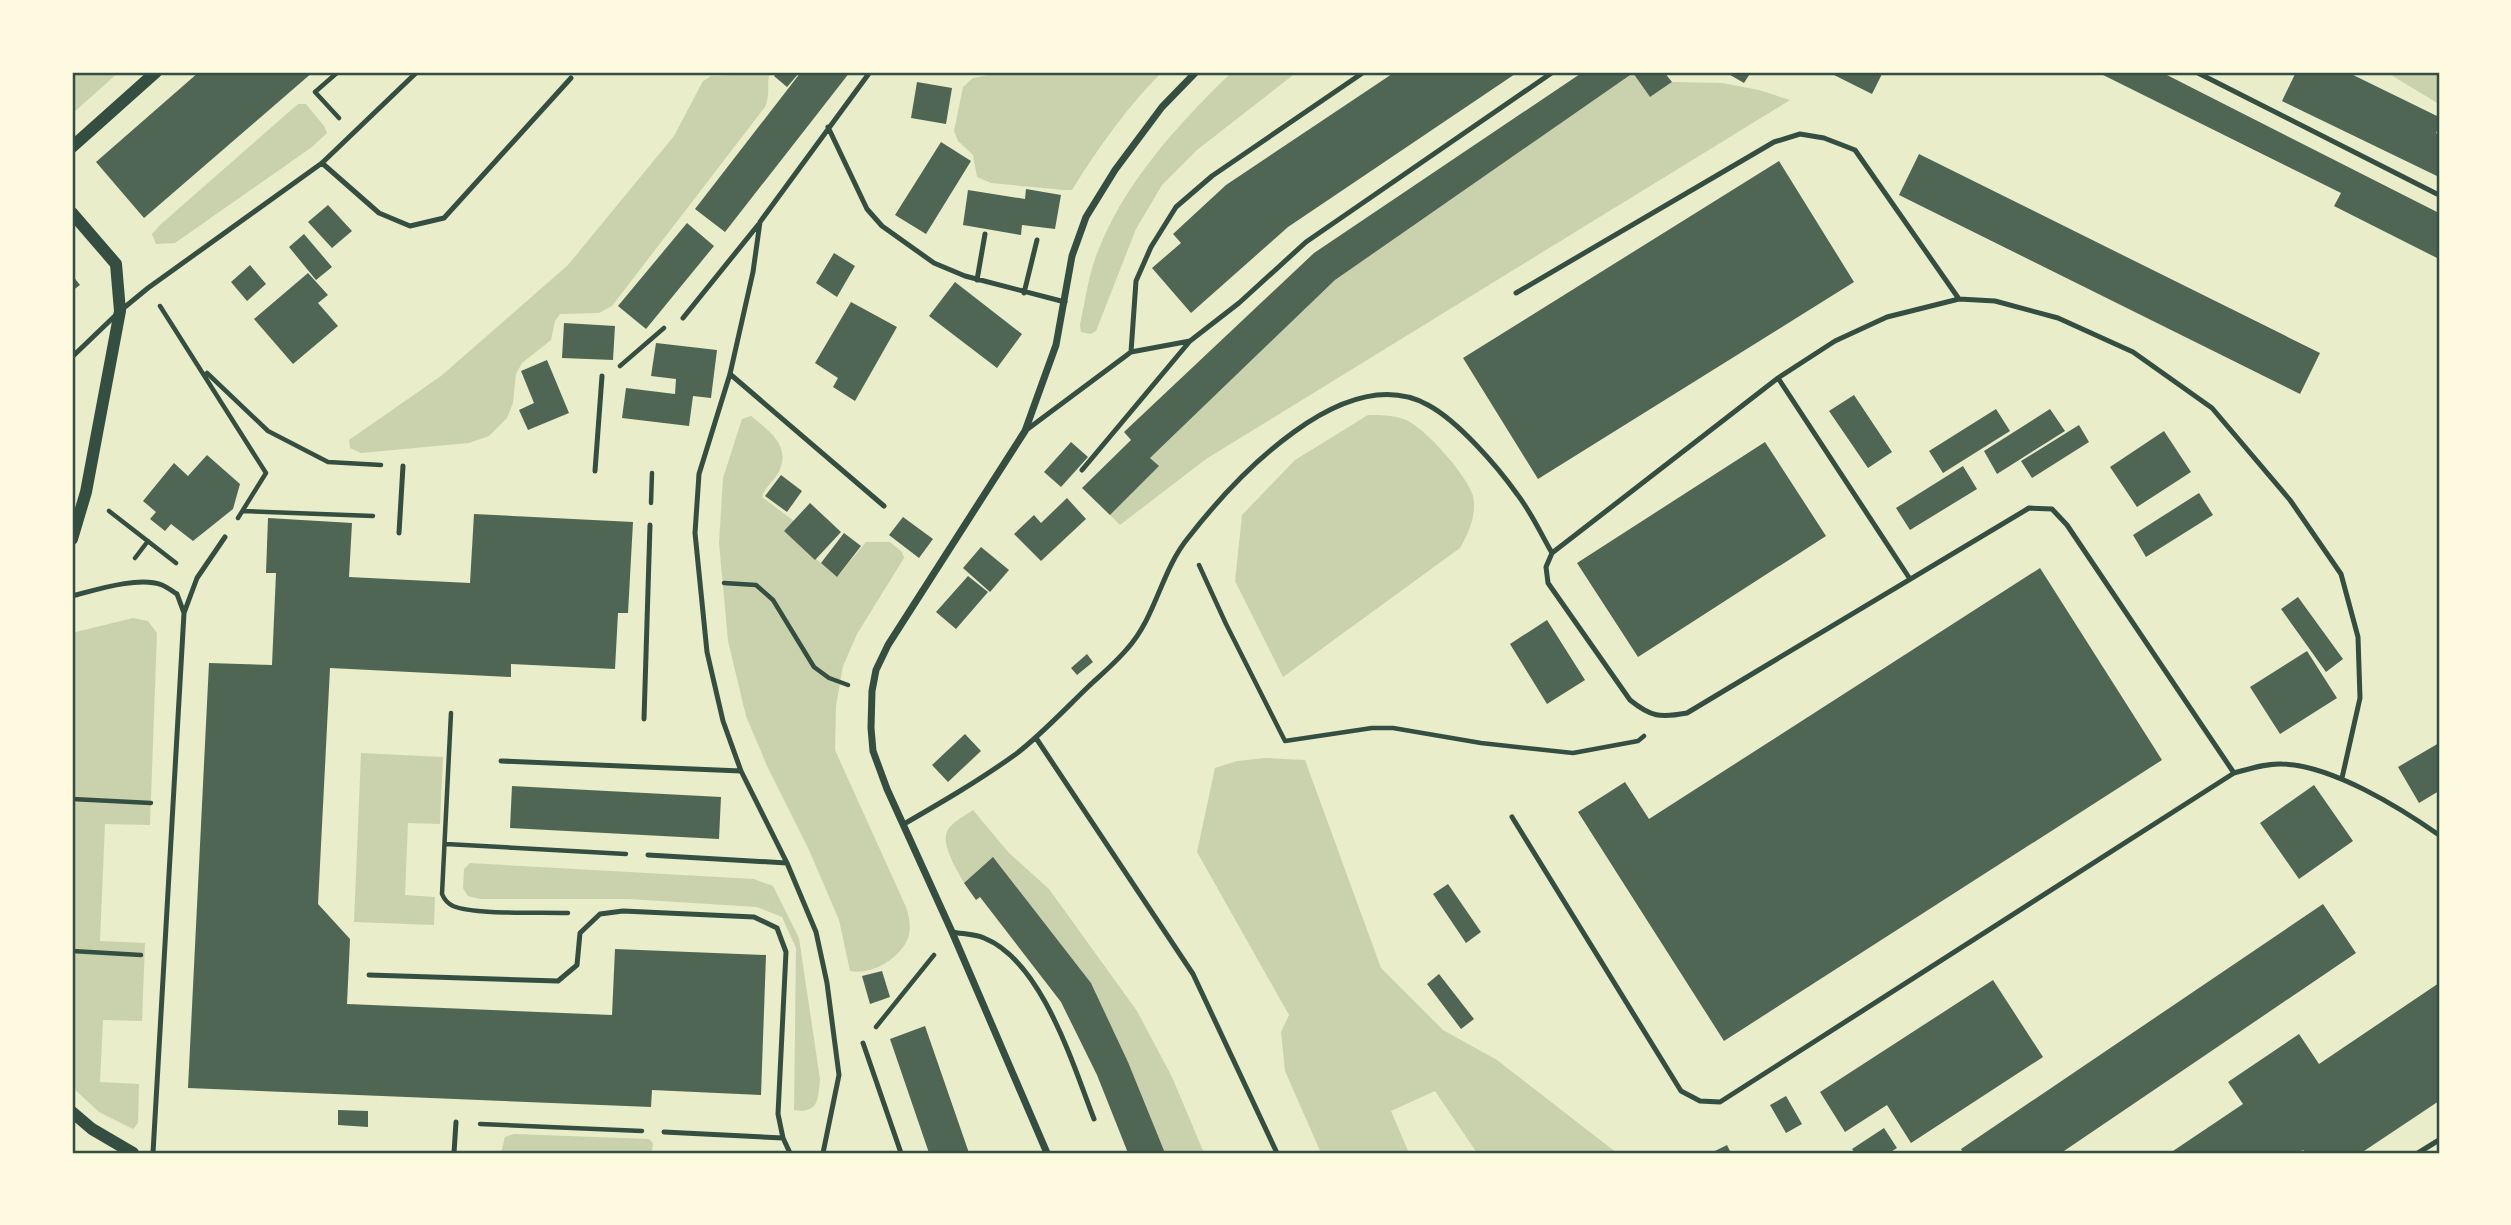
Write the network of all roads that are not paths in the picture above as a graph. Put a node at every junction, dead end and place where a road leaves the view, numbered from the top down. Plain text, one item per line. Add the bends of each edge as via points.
1 (156, 72) edge
2 (417, 72) edge
3 (870, 72) edge
4 (1196, 72) edge
5 (1364, 72) edge
6 (1553, 72) edge
7 (2196, 72) edge
8 (571, 78) dead end
9 (828, 127) junction
10 (72, 147) edge
11 (322, 163) junction
12 (2439, 195) edge
13 (72, 213) edge
14 (760, 222) junction
15 (985, 234) dead end
16 (1037, 240) dead end
17 (978, 280) junction
18 (1024, 293) junction
19 (1516, 293) dead end
20 (1959, 299) junction
21 (1065, 302) junction
22 (120, 311) junction
23 (683, 318) road end
24 (1190, 341) junction
25 (1131, 352) junction
26 (72, 357) edge
27 (730, 374) junction
28 (602, 376) road end
29 (1778, 378) junction
30 (1025, 431) junction
31 (403, 466) road end
32 (1082, 470) dead end
33 (595, 471) dead end
34 (884, 506) dead end
35 (650, 524) road end
36 (399, 533) dead end
37 (225, 537) dead end
38 (72, 539) edge
39 (1552, 553) junction
40 (1910, 579) junction
41 (72, 596) edge
42 (184, 613) junction
43 (644, 719) dead end
44 (1036, 738) junction
45 (502, 761) dead end
46 (741, 771) junction
47 (2234, 773) junction
48 (2342, 778) junction
49 (1512, 817) dead end
50 (904, 824) junction
51 (2439, 835) edge
52 (648, 855) road end
53 (787, 863) junction
54 (952, 932) junction
55 (369, 975) dead end
56 (863, 1043) road end
57 (72, 1112) edge
58 (1094, 1119) dead end
59 (456, 1122) road end
60 (664, 1132) road end
61 (783, 1138) junction
62 (2439, 1140) edge
63 (134, 1153) edge
64 (153, 1153) edge
65 (454, 1153) edge
66 (790, 1153) edge
67 (823, 1153) edge
68 (901, 1153) edge
69 (1047, 1153) edge
70 (1277, 1153) edge
71 (2418, 1153) edge

1 - 10 street
2 - 11 lane
3 - 9 lane
4 - 21 street via 1162,107 1086,217 1072,256
5 - 25 lane via 1212,176 1176,207 1136,281
6 - 24 lane via 1306,242
7 - 12 lane
8 - 11 lane via 444,218 410,226 379,213
9 - 14 lane
9 - 17 lane via 874,218 934,263
11 - 22 lane
13 - 22 street via 116,264
14 - 23 lane
14 - 27 lane
15 - 17 lane
16 - 18 lane
17 - 18 lane
18 - 21 lane
19 - 20 lane via 1774,142 1800,134 1855,150
20 - 29 lane via 1887,317 1835,341
20 - 48 lane via 1995,301 2058,318 2133,352 2212,408 2290,499 2341,574 2358,637 2360,698
21 - 30 street via 1056,345
22 - 26 lane
22 - 38 street via 86,492
24 - 25 lane
24 - 32 lane
25 - 30 lane
27 - 34 lane
27 - 46 lane via 699,474 695,533 707,652 723,721
28 - 33 lane
29 - 39 lane
29 - 40 lane
30 - 50 street via 876,670 870,728 873,751
31 - 36 lane
35 - 43 lane
37 - 42 lane via 197,578
39 - 40 lane via 1546,568 1548,583 1630,700 1647,713 1666,717 1687,713
39 - 44 lane via 1518,495 1453,421 1404,396 1374,395 1335,406 1296,430 1251,468 1187,538 1128,649
40 - 47 lane via 2029,508 2052,509
41 - 42 lane via 113,586 160,584 177,594
42 - 64 lane
44 - 50 lane via 958,793
44 - 70 lane via 1193,974
45 - 46 lane
46 - 53 lane
47 - 48 lane via 2281,764
47 - 49 lane via 1720,1102 1700,1101 1681,1091
48 - 51 lane
50 - 54 street
52 - 53 lane
53 - 67 lane via 816,932 839,1075
54 - 58 lane via 984,938 1016,959 1051,1010
54 - 69 street
55 - 61 lane via 558,981 577,965 580,933 600,914 754,917 777,928 786,952 778,1114
56 - 68 lane
57 - 63 street
59 - 65 lane
60 - 61 lane
61 - 66 lane
62 - 71 lane

